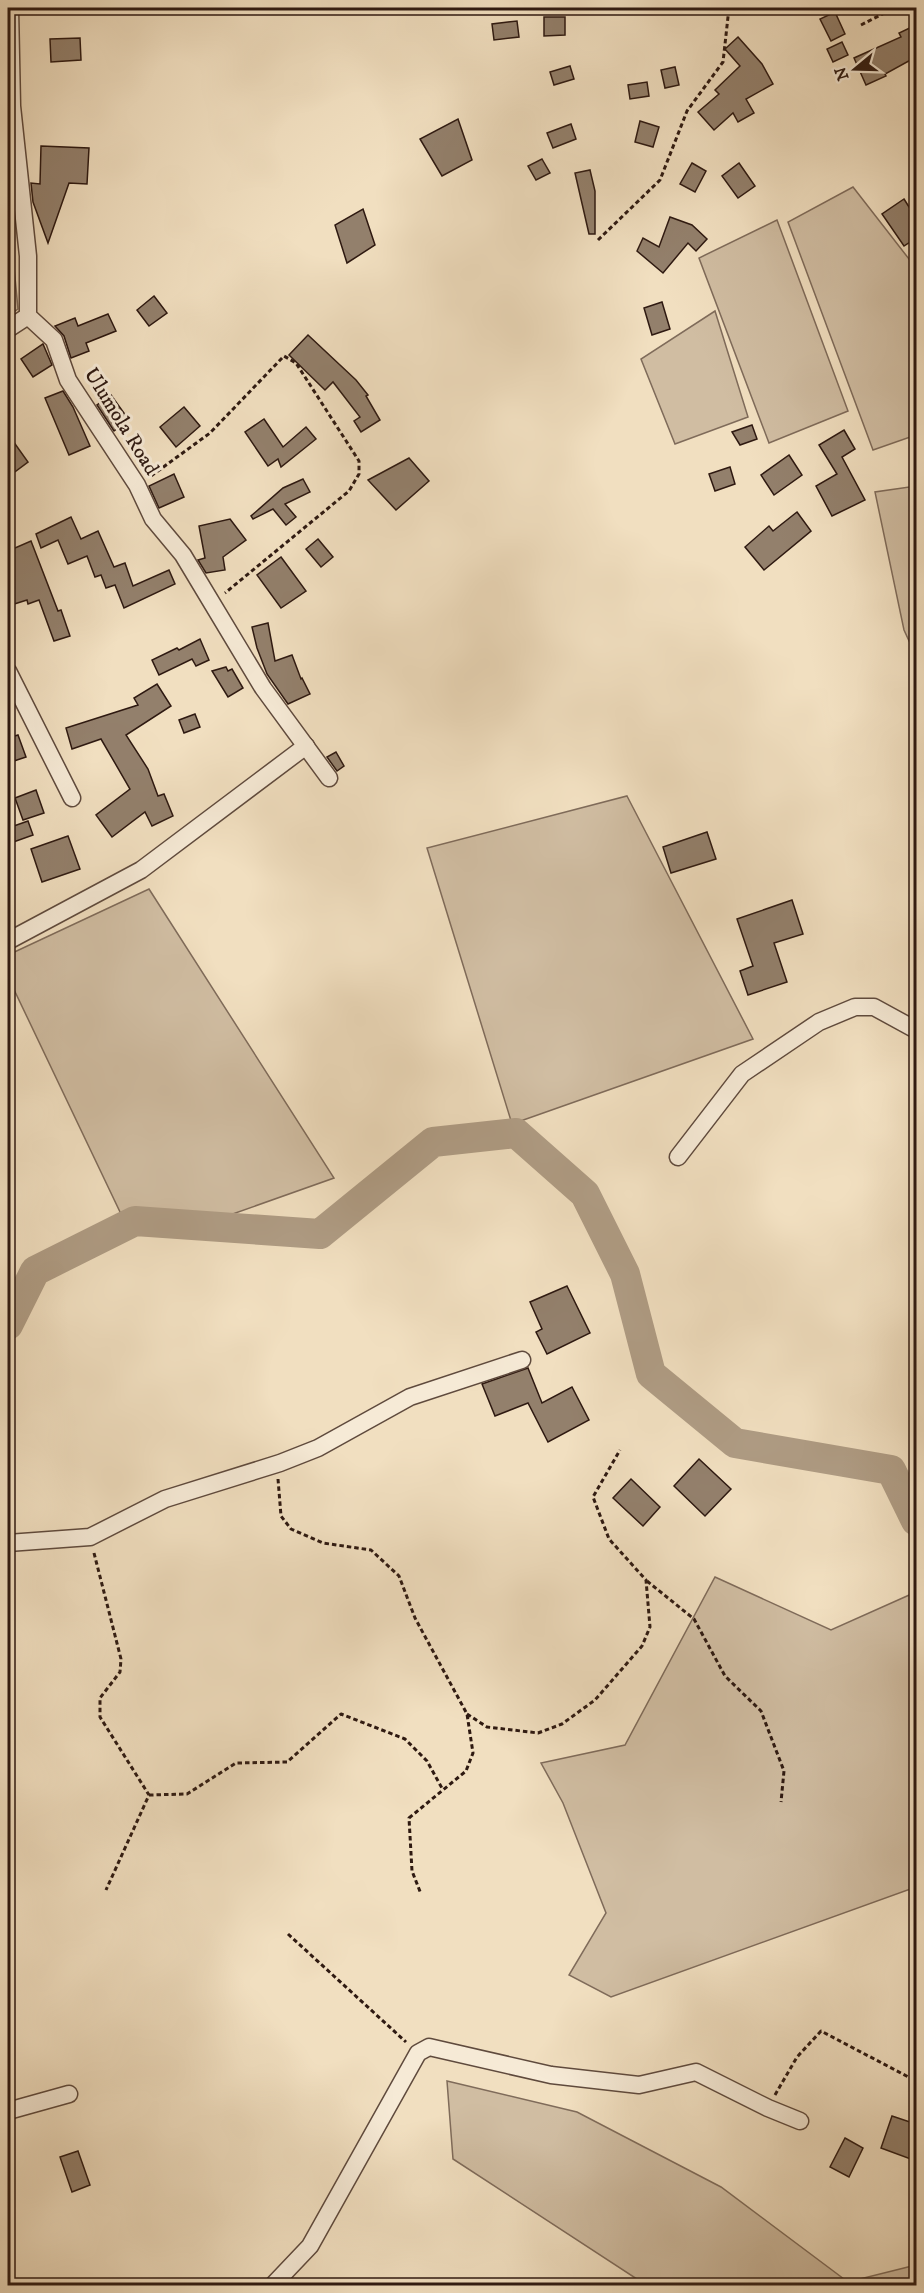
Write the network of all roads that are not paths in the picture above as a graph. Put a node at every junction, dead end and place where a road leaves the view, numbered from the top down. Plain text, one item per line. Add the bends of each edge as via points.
1 (10, 8) edge
2 (28, 316) junction
3 (8, 329) edge
4 (8, 671) edge
5 (306, 746) junction
6 (329, 778) dead end
7 (72, 798) dead end
8 (8, 941) edge
9 (916, 1030) edge
10 (678, 1157) dead end
11 (522, 1360) dead end
12 (8, 1543) edge
13 (69, 2094) dead end
14 (8, 2111) edge
15 (800, 2121) dead end
16 (272, 2286) edge

1 - 2 street via 12,105 28,256
2 - 3 street
2 - 5 street, Ulumola Road via 54,340 68,380 137,486 153,519 183,555 263,688
4 - 7 street
5 - 6 street, Ulumola Road
5 - 8 street via 141,870
9 - 10 street via 874,1007 855,1007 819,1022 742,1074
11 - 12 street via 410,1397 318,1448 165,1499 90,1537
13 - 14 street
15 - 16 street via 696,2072 639,2085 551,2075 429,2047 418,2053 310,2246

